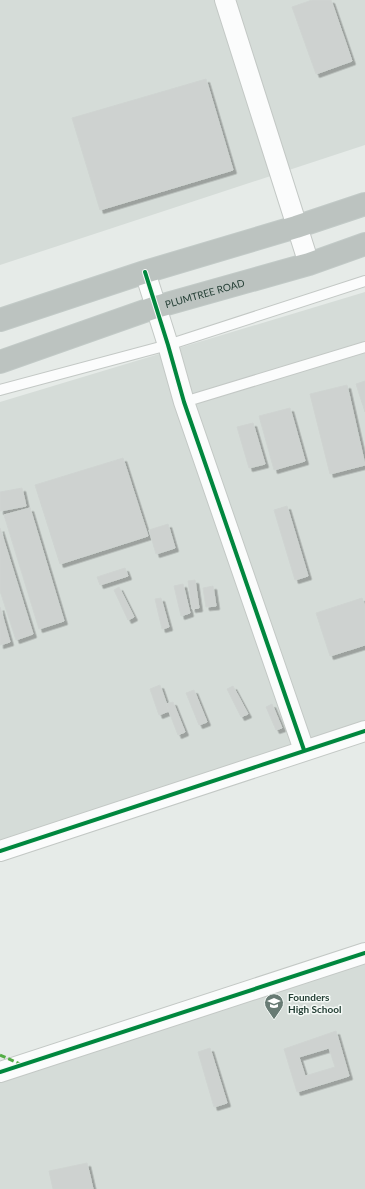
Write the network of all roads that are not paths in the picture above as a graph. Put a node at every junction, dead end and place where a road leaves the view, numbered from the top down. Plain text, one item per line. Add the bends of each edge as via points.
1 (225, 0) edge
2 (365, 204) edge
3 (296, 227) junction
4 (365, 244) edge
5 (309, 264) junction
6 (145, 272) junction
7 (365, 281) edge
8 (156, 307) junction
9 (0, 320) edge
10 (168, 345) junction
11 (365, 347) edge
12 (0, 362) edge
13 (0, 390) edge
14 (184, 402) junction
15 (365, 731) edge
16 (304, 750) junction
17 (0, 851) edge
18 (365, 953) edge
19 (0, 1072) edge

1 - 3 street
2 - 3 highway
3 - 5 street
3 - 6 highway
4 - 5 highway, PLUMTREE ROAD
5 - 8 highway, PLUMTREE ROAD
6 - 8 street
6 - 9 highway
7 - 10 lane
8 - 10 street
8 - 12 highway, PLUMTREE ROAD
10 - 13 lane
10 - 14 street
11 - 14 lane
14 - 16 street
15 - 16 street
16 - 17 street
18 - 19 street

